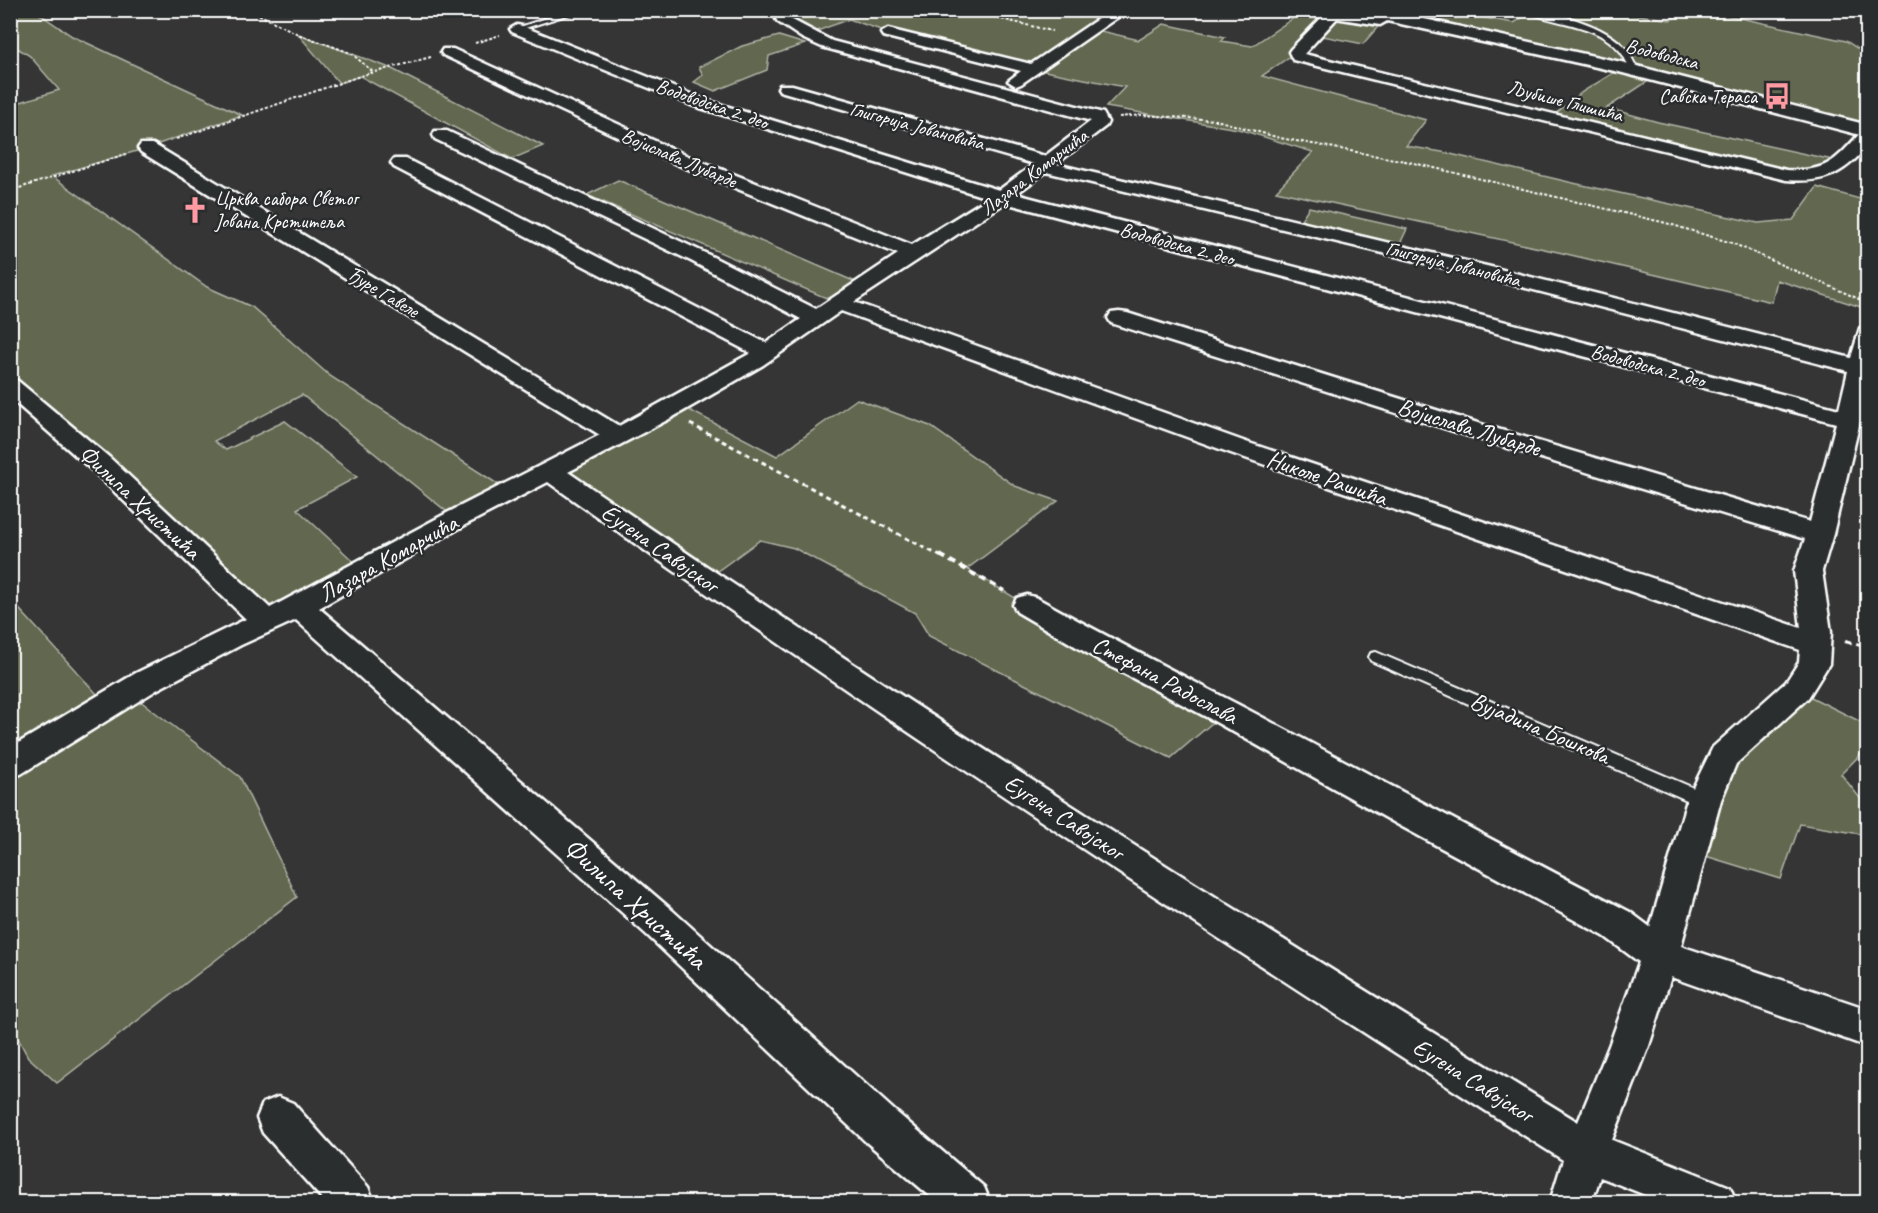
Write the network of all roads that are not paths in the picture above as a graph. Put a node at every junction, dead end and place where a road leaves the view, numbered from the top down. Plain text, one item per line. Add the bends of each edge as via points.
1 (579, 10) edge
2 (1121, 10) edge
3 (1316, 10) edge
4 (1358, 10) edge
5 (1525, 10) edge
6 (1333, 14) junction
7 (783, 19) dead end
8 (1443, 28) junction
9 (517, 29) joint
10 (888, 33) dead end
11 (448, 52) road end
12 (1031, 69) junction
13 (1634, 70) junction
14 (786, 88) dead end
15 (1002, 91) junction
16 (1868, 133) edge
17 (441, 135) dead end
18 (147, 148) road end
19 (400, 163) dead end
20 (1046, 164) junction
21 (1001, 196) junction
22 (913, 253) junction
23 (840, 304) junction
24 (818, 318) junction
25 (1119, 318) dead end
26 (1868, 333) edge
27 (766, 352) junction
28 (1861, 367) junction
29 (10, 386) edge
30 (1854, 429) edge
31 (618, 436) junction
32 (549, 471) junction
33 (1820, 534) junction
34 (1028, 605) road end
35 (299, 608) junction
36 (266, 621) junction
37 (1816, 644) junction
38 (1376, 657) dead end
39 (10, 765) edge
40 (1704, 800) junction
41 (1660, 956) junction
42 (1868, 1028) edge
43 (278, 1118) dead end
44 (1587, 1151) junction
45 (353, 1203) edge
46 (969, 1203) edge
47 (1571, 1203) edge
48 (1715, 1203) edge

1 - 9 lane
2 - 12 street
3 - 6 main road, Водоводска
4 - 8 main road, Водоводска
5 - 13 lane via 1609,38 1624,50
6 - 8 main road, Водоводска
6 - 16 street, Љубише Глишића via 1296,52 1298,57 1786,175 1806,177 1834,170
7 - 15 street, Лазара Комарчића via 827,44
8 - 13 main road, Водоводска
9 - 21 street, Водоводска 2. део via 697,102
10 - 12 street
11 - 22 street, Војислава Лубарде via 682,160
12 - 15 street
13 - 16 main road, Водоводска
14 - 20 street, Глигорија Јовановића
15 - 20 street, Лазара Комарчића via 1100,119
17 - 24 street
18 - 31 street, Ђуре Гавеле
19 - 27 street
20 - 21 street, Лазара Комарчића
20 - 28 street, Глигорија Јовановића
21 - 22 street, Лазара Комарчића
21 - 30 street, Водоводска 2. део
22 - 23 street, Лазара Комарчића
23 - 24 street, Лазара Комарчића
23 - 37 street, Николе Рашића via 1259,454
24 - 27 street, Лазара Комарчића
25 - 33 street, Војислава Лубарде
26 - 28 street
27 - 31 street, Лазара Комарчића
28 - 30 street
29 - 36 street, Филипа Христића via 101,464
30 - 33 street
31 - 32 street, Лазара Комарчића
32 - 35 street, Лазара Комарчића
32 - 44 street, Еугена Савојског via 705,580 1300,972
33 - 37 street via 1808,572
34 - 41 street, Стефана Радослава via 1114,655 1617,924
35 - 36 street, Лазара Комарчића
35 - 46 street, Филипа Христића via 660,923
36 - 39 street, Лазара Комарчића via 147,681
37 - 40 street via 1814,664 1797,690 1724,756
38 - 40 lane, Вујадина Бошкова
40 - 41 street
41 - 42 street
41 - 44 street
43 - 45 street
44 - 47 street
44 - 48 street, Еугена Савојског

